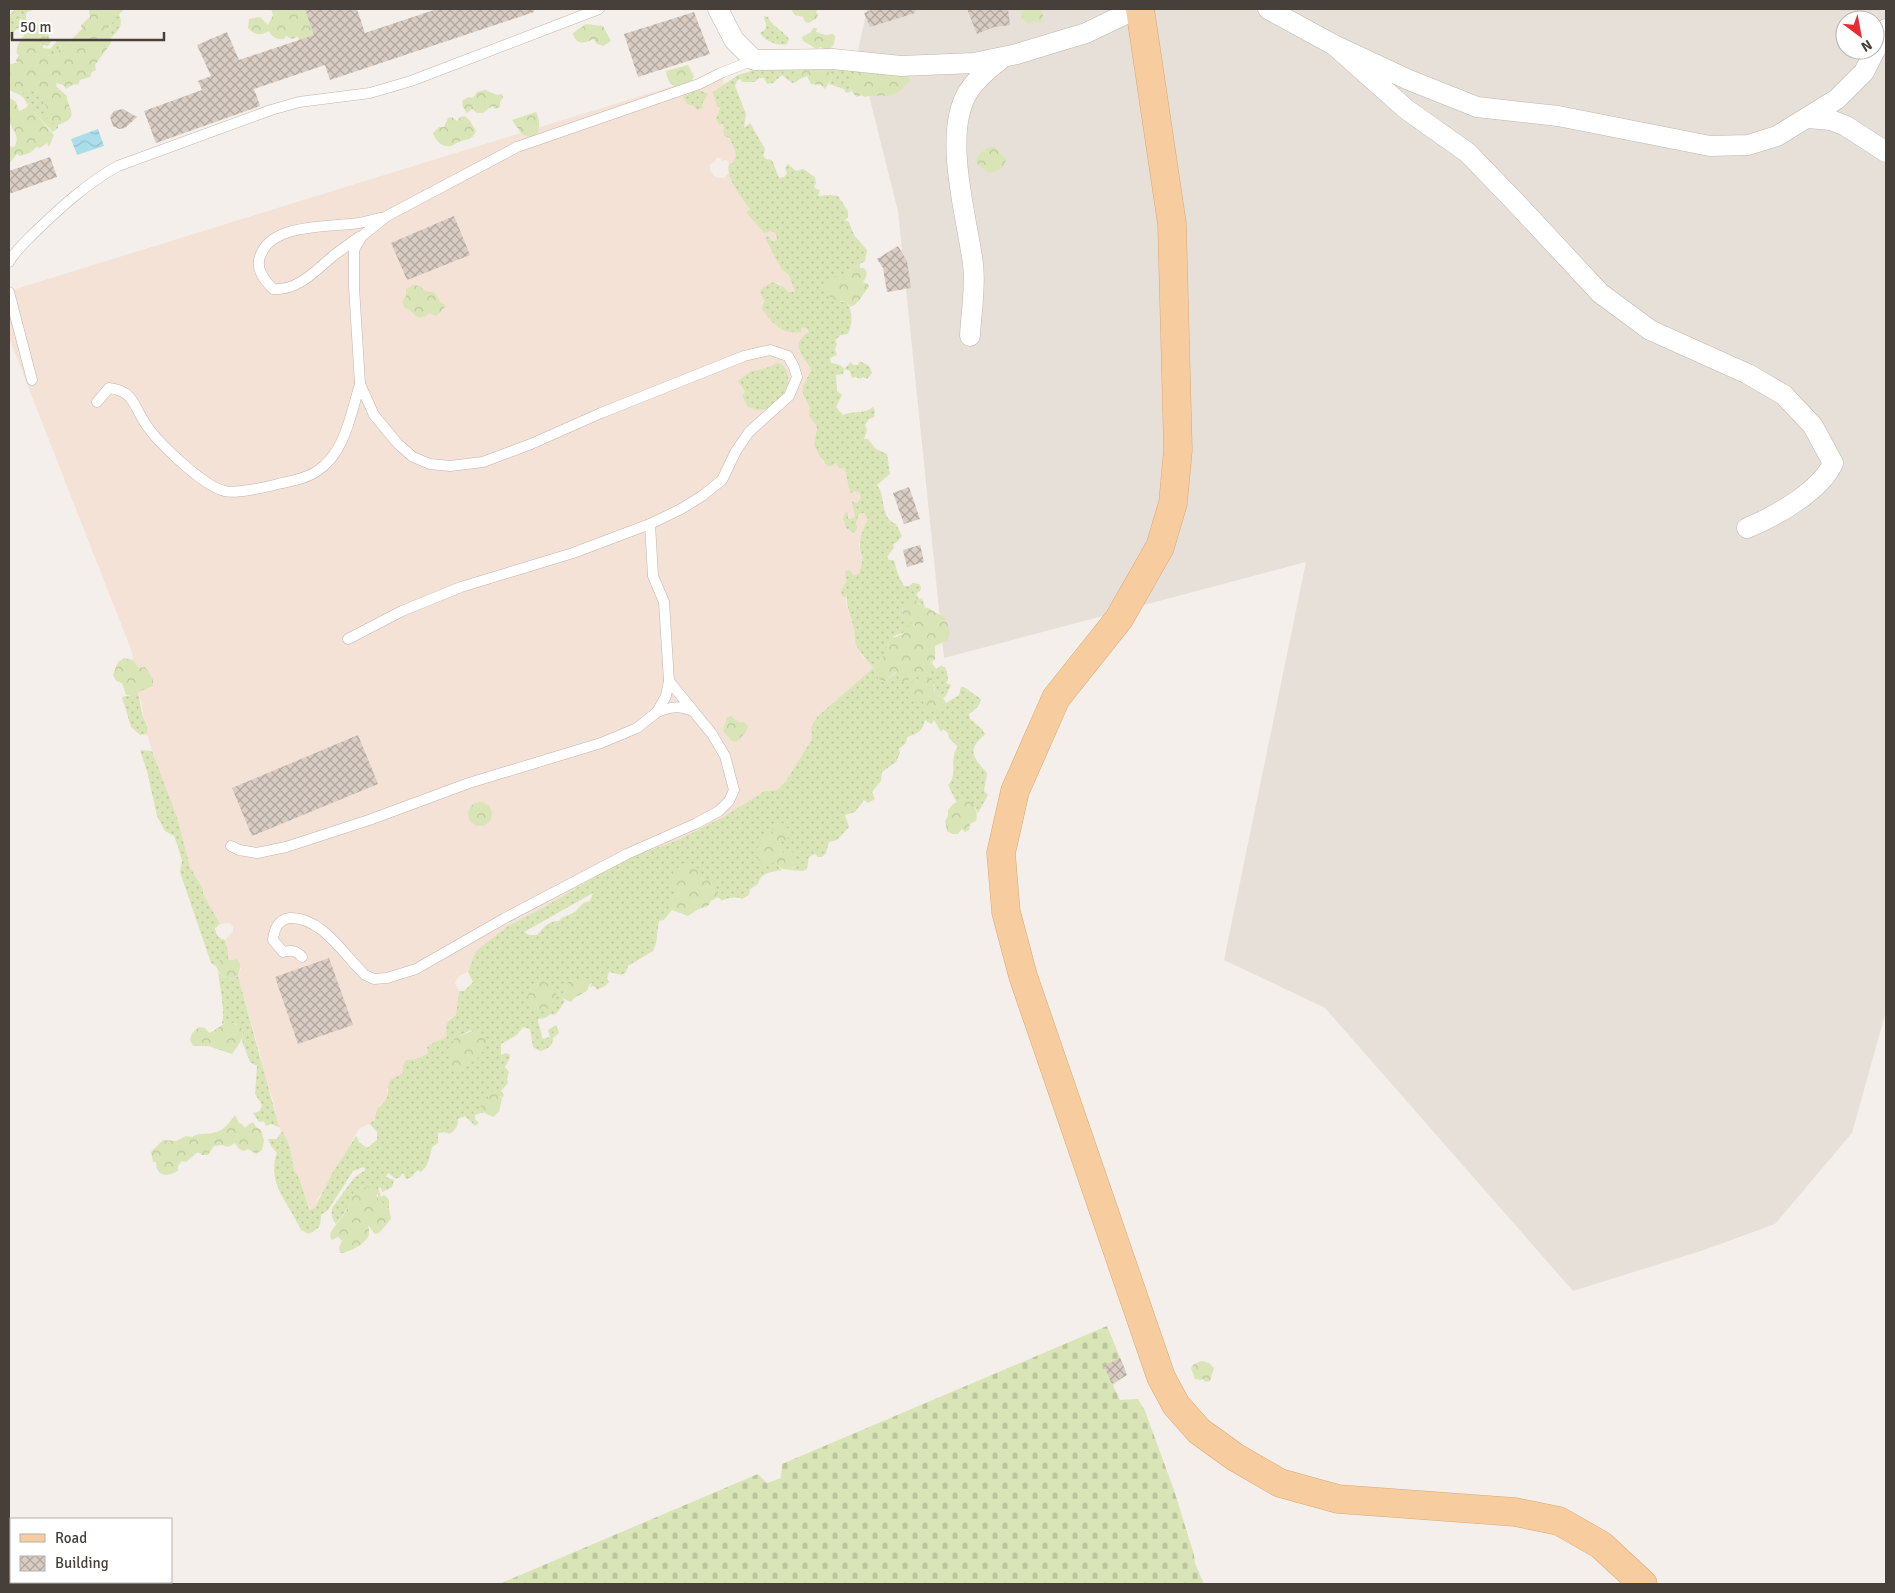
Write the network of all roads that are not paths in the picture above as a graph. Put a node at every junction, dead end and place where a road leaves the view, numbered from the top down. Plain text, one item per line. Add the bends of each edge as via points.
1 (599, 9) edge
2 (718, 9) edge
3 (1138, 9) edge
4 (1268, 9) edge
5 (1886, 29) edge
6 (1334, 45) junction
7 (1003, 57) junction
8 (754, 60) junction
9 (949, 64) junction
10 (968, 93) junction
11 (1808, 118) junction
12 (1886, 152) edge
13 (387, 216) junction
14 (362, 236) junction
15 (9, 262) edge
16 (9, 292) edge
17 (970, 336) dead end
18 (32, 380) dead end
19 (360, 384) junction
20 (97, 402) dead end
21 (650, 524) junction
22 (1747, 528) dead end
23 (348, 640) dead end
24 (669, 681) junction
25 (657, 712) junction
26 (695, 712) junction
27 (231, 846) dead end
28 (302, 957) dead end
29 (1643, 1584) edge

1 - 15 lane via 410,81 370,93 299,102 271,110 118,166 101,175 62,207
2 - 8 street via 734,40
3 - 7 street via 1086,33
3 - 29 main road via 1172,224 1178,450 1173,503 1160,547 1119,619 1056,698 1016,791 1001,853 1006,912 1023,976 1161,1377 1176,1405 1199,1431 1280,1483 1338,1499 1515,1512 1559,1522 1601,1545
4 - 6 street
5 - 11 street via 1864,72 1838,99
6 - 11 street via 1476,107 1558,116 1710,146 1748,145 1777,136
6 - 22 street via 1406,109 1468,153 1600,293 1650,330 1748,374 1784,395 1813,426 1833,462 1830,470 1794,503 1772,518
7 - 9 street
7 - 10 street via 980,76
8 - 9 street via 833,58 902,66
8 - 13 lane via 699,84 517,147
9 - 10 street via 964,75
10 - 17 street via 960,112 957,156 974,266
11 - 12 street via 1831,120 1846,126
13 - 14 lane
13 - 14 lane via 278,236 264,247 259,258 259,270 272,289 284,290 306,280 335,254
14 - 19 lane via 354,250
16 - 18 lane
19 - 20 lane via 344,435 332,458 317,472 263,488 225,491 208,482 158,440 132,398 120,389 109,388
19 - 21 lane via 374,415 398,444 413,457 430,464 450,466 483,462 744,356 770,350 788,356 797,378 788,396 749,432 722,480 681,509
21 - 23 lane via 573,553 461,587 402,611
21 - 24 lane via 653,576 664,602
24 - 25 lane via 666,696
24 - 26 lane
25 - 26 lane via 674,706
25 - 27 lane via 637,728 601,742 469,782 296,844 257,853
26 - 28 lane via 725,756 734,790 720,811 628,854 416,969 374,979 365,975 313,923 287,918 278,924 273,940 283,952 291,950

